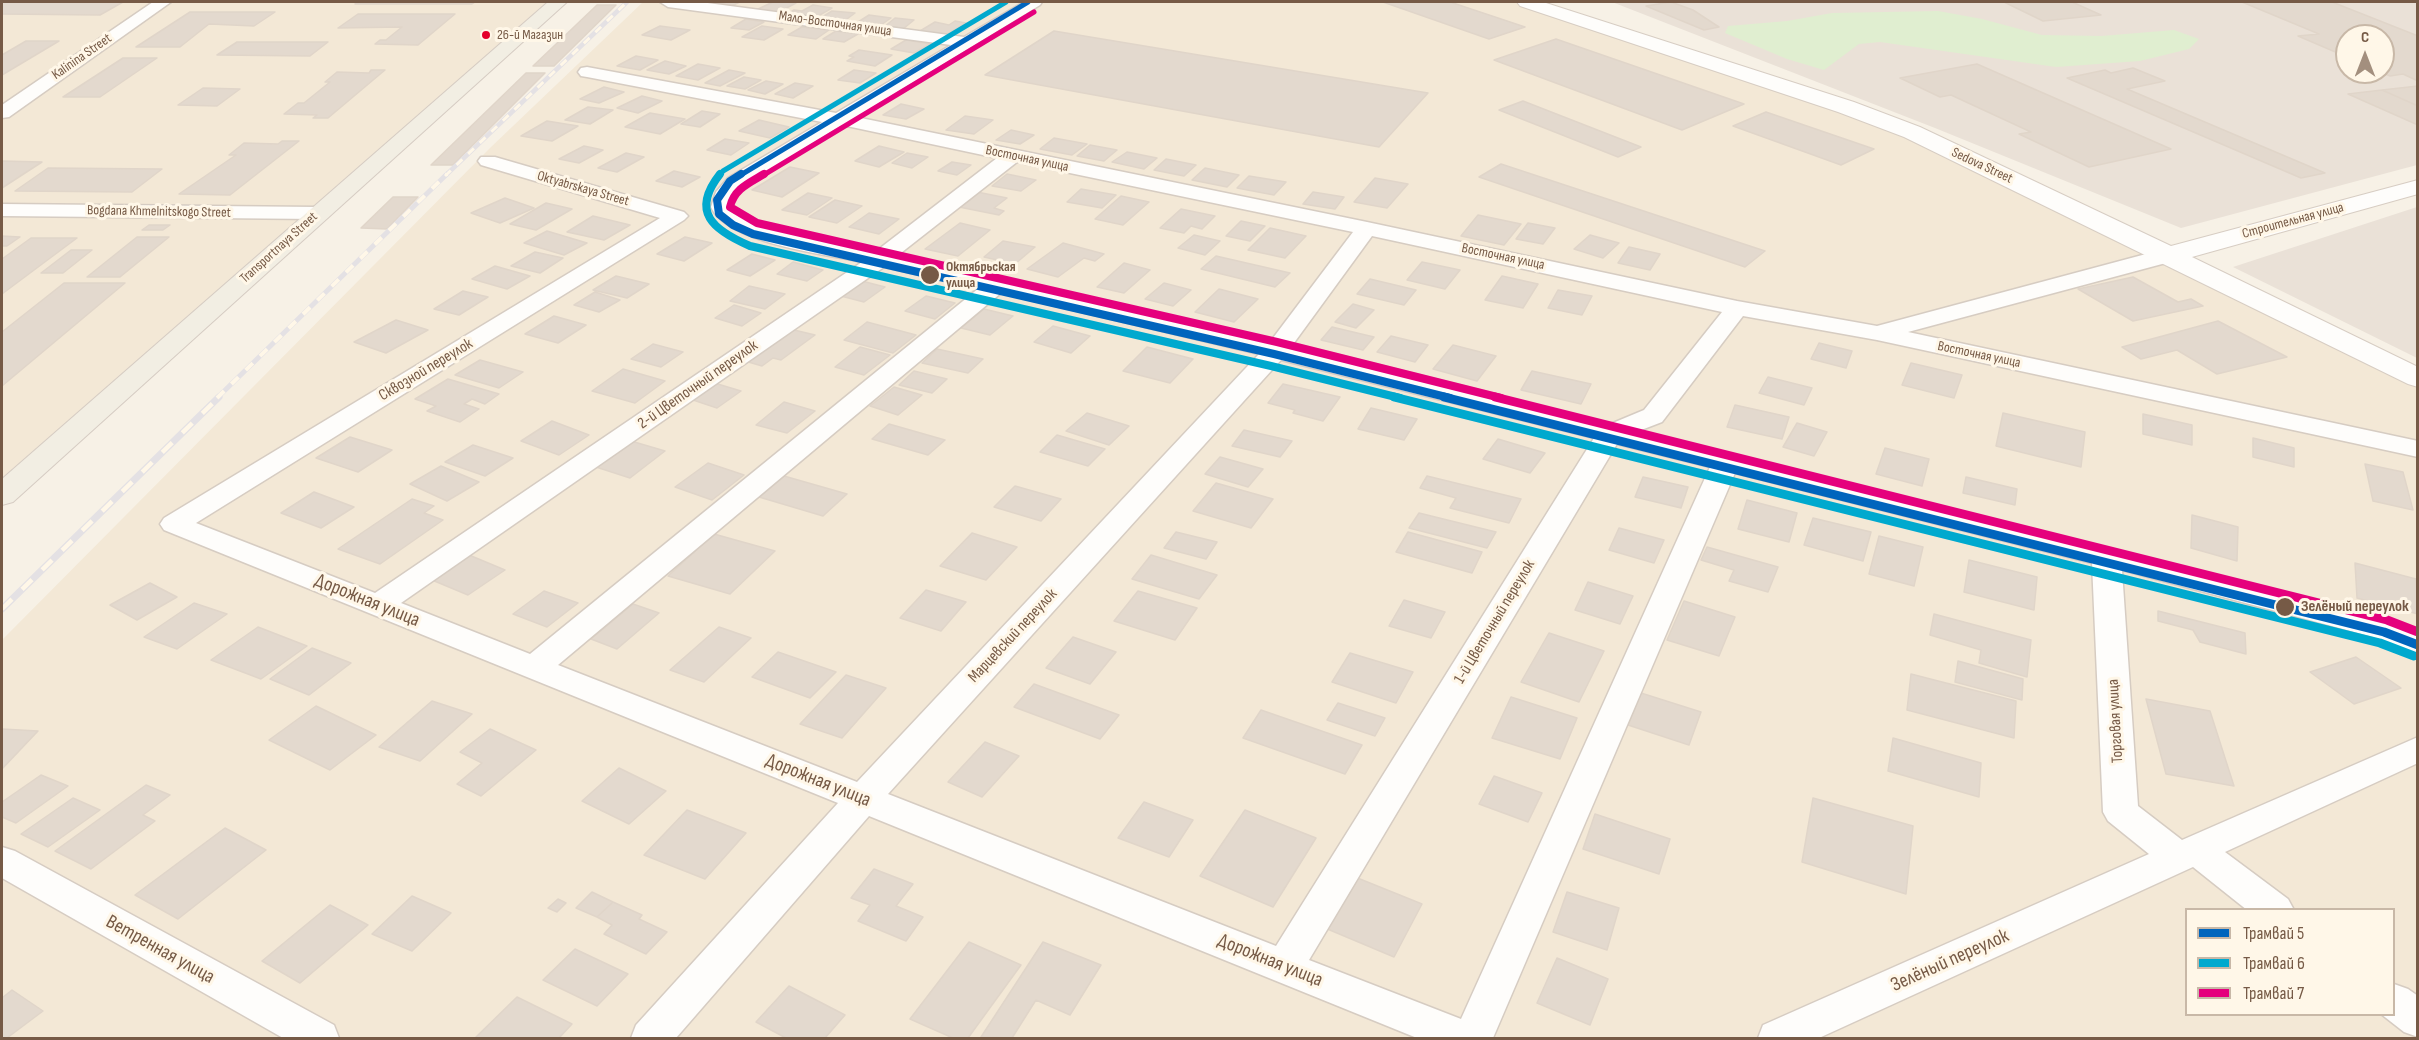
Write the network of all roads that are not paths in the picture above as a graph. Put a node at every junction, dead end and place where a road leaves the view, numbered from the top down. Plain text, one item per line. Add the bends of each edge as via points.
1 (163, 2) edge
2 (558, 2) edge
3 (669, 2) edge
4 (1034, 2) edge
5 (1526, 2) edge
6 (966, 42) junction
7 (587, 72) dead end
8 (2, 113) edge
9 (838, 119) junction
10 (1012, 156) junction
11 (488, 161) dead end
12 (2418, 187) edge
13 (2, 210) edge
14 (317, 213) junction
15 (677, 216) joint
16 (1367, 228) junction
17 (2169, 255) junction
18 (879, 260) junction
19 (997, 285) junction
20 (1737, 308) junction
21 (1877, 333) junction
22 (1276, 351) junction
23 (2418, 378) edge
24 (1610, 434) junction
25 (2418, 449) edge
26 (1726, 462) junction
27 (2, 495) edge
28 (174, 524) joint
29 (2106, 556) junction
30 (378, 605) junction
31 (2418, 648) edge
32 (534, 667) junction
33 (2418, 749) edge
34 (863, 799) junction
35 (2188, 854) junction
36 (2, 861) edge
37 (2273, 908) edge
38 (1284, 967) junction
39 (2395, 1002) edge
40 (2418, 1020) edge
41 (1790, 1036) edge
42 (319, 1038) edge
43 (651, 1038) edge
44 (1462, 1038) edge
45 (1473, 1038) edge

1 - 8 street, Kalinina Street
2 - 14 main road, Transportnaya Street
3 - 6 street, Мало-Восточная улица
4 - 6 street
5 - 17 main road, Sedova Street via 1901,128
6 - 9 street
7 - 9 street, Восточная улица
9 - 10 street, Восточная улица
9 - 18 street via 735,182 726,191 721,207 726,216 756,232
10 - 16 street, Восточная улица
10 - 18 street, 2-й Цветочный переулок
11 - 15 street, Oktyabrskaya Street
12 - 17 main road, Строительная улица
13 - 14 street, Bogdana Khmelnitskogo Street
14 - 27 main road, Transportnaya Street
15 - 28 street, Сквозной переулок
16 - 20 street, Восточная улица
16 - 22 street, Марцевский переулок
17 - 21 street
17 - 23 main road, Sedova Street
18 - 19 street
18 - 30 street, 2-й Цветочный переулок
19 - 22 street
19 - 32 street
20 - 21 street, Восточная улица
20 - 24 street via 1653,416
21 - 25 street, Восточная улица
22 - 24 street
22 - 34 street, Марцевский переулок
24 - 26 street
24 - 38 street, 1-й Цветочный переулок
26 - 29 street
26 - 45 street
28 - 30 street, Дорожная улица
29 - 31 street via 2384,630
29 - 35 street, Торговая улица via 2121,812
30 - 32 street, Дорожная улица
32 - 34 street, Дорожная улица
33 - 35 street, Зелёный переулок
34 - 38 street, Дорожная улица
34 - 43 street, Марцевский переулок
35 - 37 street, Торговая улица
35 - 41 street, Зелёный переулок
36 - 42 street, Ветренная улица
38 - 44 street, Дорожная улица
39 - 40 street

